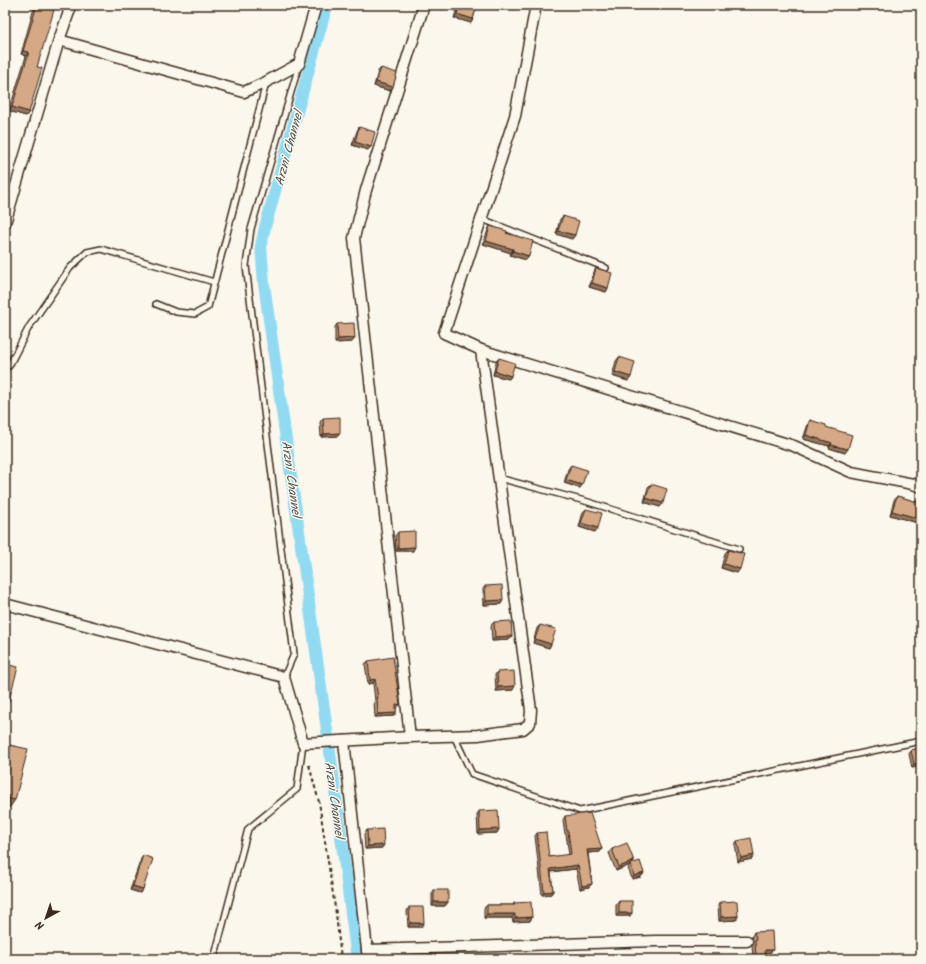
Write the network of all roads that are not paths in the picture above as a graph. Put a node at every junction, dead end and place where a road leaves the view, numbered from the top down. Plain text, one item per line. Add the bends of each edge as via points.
1 (66, 5) edge
2 (316, 5) edge
3 (424, 5) edge
4 (536, 5) edge
5 (59, 40) junction
6 (299, 64) junction
7 (266, 82) junction
8 (482, 220) junction
9 (5, 223) edge
10 (606, 268) dead end
11 (214, 282) junction
12 (156, 304) dead end
13 (481, 350) junction
14 (9, 366) dead end
15 (499, 478) junction
16 (921, 487) edge
17 (739, 549) dead end
18 (5, 604) edge
19 (284, 677) junction
20 (454, 736) junction
21 (410, 737) junction
22 (921, 741) edge
23 (339, 742) junction
24 (303, 743) junction
25 (747, 941) dead end
26 (368, 954) edge
27 (214, 959) edge

1 - 5 street via 69,12
2 - 6 street
3 - 21 street via 366,190 354,238
4 - 8 street via 516,116
5 - 7 street via 244,92
5 - 9 street
6 - 7 street
6 - 19 lane via 251,229 246,266 294,654
7 - 11 lane
8 - 10 lane
8 - 13 street via 444,333
11 - 12 lane via 208,307 195,314 176,312
11 - 14 lane via 101,248 87,252 70,268 29,327
13 - 15 street
13 - 16 street via 794,446 851,472
15 - 17 lane via 585,501
15 - 20 street via 531,710 530,723 523,729
18 - 19 street
19 - 24 street
20 - 21 street
20 - 22 lane via 472,774 580,811
21 - 23 street
23 - 24 street
23 - 26 street
24 - 27 lane via 297,789 248,829
25 - 26 street via 656,941

